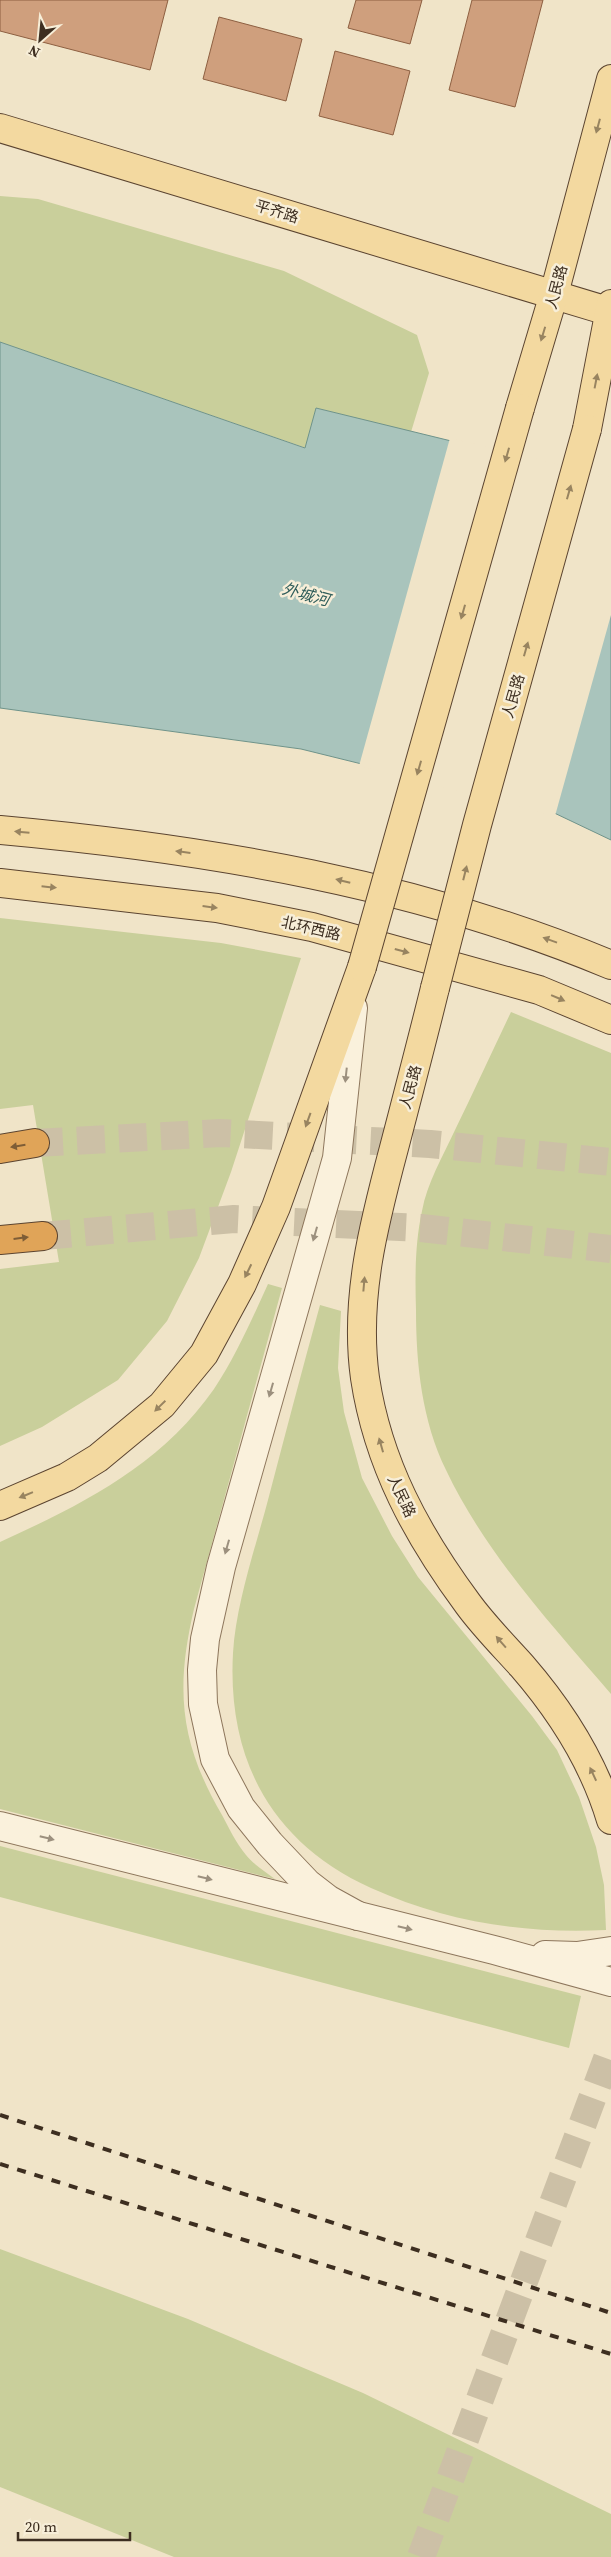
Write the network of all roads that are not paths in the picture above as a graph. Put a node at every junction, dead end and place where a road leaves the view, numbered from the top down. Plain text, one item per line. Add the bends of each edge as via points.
1 (611, 79) edge
2 (0, 128) edge
3 (554, 294) junction
4 (610, 310) edge
5 (0, 830) edge
6 (0, 883) edge
7 (611, 965) edge
8 (358, 979) junction
9 (611, 1020) edge
10 (35, 1143) tunnel mouth
11 (0, 1149) edge
12 (43, 1236) tunnel mouth
13 (0, 1240) edge
14 (0, 1506) edge
15 (611, 1820) edge
16 (0, 1826) edge
17 (358, 1916) junction
18 (611, 1951) edge
19 (574, 1964) junction
20 (611, 1982) edge

1 -> 3 main road, 人民路
2 - 3 main road, 平齐路
3 - 4 main road, 平齐路
3 -> 8 main road, 人民路, bridge
15 -> 4 main road, 人民路, bridge via 595,1777 566,1724 524,1668 470,1606 423,1540 402,1500 373,1418 365,1376 362,1327 364,1282 373,1229 477,825 587,428
7 -> 5 main road via 551,940 428,901 321,876 233,858
6 -> 9 main road, 北环西路 via 217,908 312,927 539,990
8 -> 14 main road, 人民路 via 265,1234 204,1354 162,1405 98,1458 67,1477
8 -> 17 street via 337,1158 221,1568 205,1639 202,1670 203,1704 214,1759 241,1808 307,1883 328,1900
10 -> 11 highway
13 -> 12 highway
16 -> 17 street
17 -> 19 street via 494,1950
18 - 19 street
19 - 20 street

